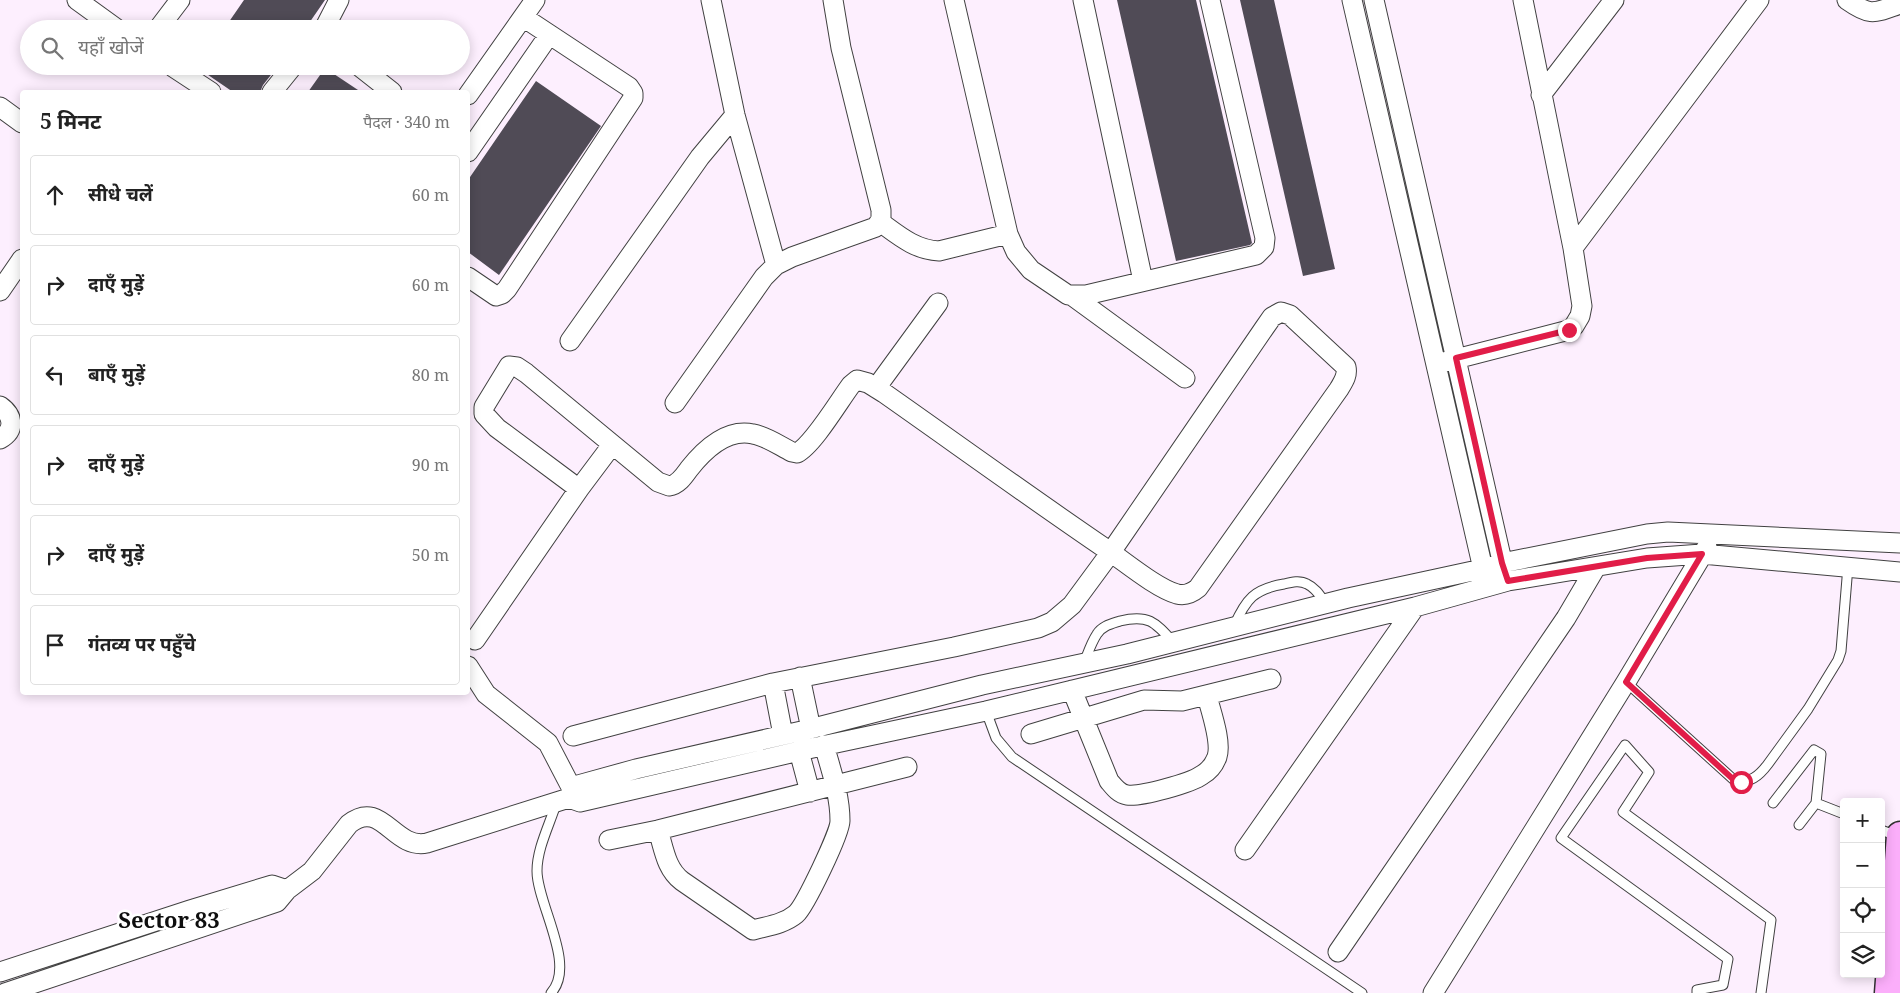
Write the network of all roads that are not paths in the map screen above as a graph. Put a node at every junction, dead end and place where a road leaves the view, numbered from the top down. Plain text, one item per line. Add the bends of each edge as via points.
1 (77, 0) edge
2 (180, 0) edge
3 (339, 0) edge
4 (535, 0) edge
5 (711, 0) edge
6 (833, 0) edge
7 (954, 0) edge
8 (1083, 0) edge
9 (1210, 0) edge
10 (1352, 0) edge
11 (1374, 0) edge
12 (1523, 0) edge
13 (1614, 0) edge
14 (1759, 0) edge
15 (1847, 0) edge
16 (1900, 4) edge
17 (523, 17) junction
18 (105, 20) edge
19 (165, 20) edge
20 (328, 20) edge
21 (549, 35) junction
22 (186, 75) edge
23 (286, 75) edge
24 (370, 75) edge
25 (208, 90) edge
26 (274, 90) edge
27 (389, 90) edge
28 (470, 92) edge
29 (1541, 95) junction
30 (0, 107) edge
31 (735, 115) junction
32 (20, 122) edge
33 (470, 149) edge
34 (880, 222) junction
35 (1008, 234) junction
36 (1573, 248) junction
37 (776, 265) junction
38 (20, 267) edge
39 (470, 278) edge
40 (1143, 281) junction
41 (0, 291) edge
42 (1074, 296) junction
43 (938, 303) dead end
44 (570, 342) dead end
45 (1456, 358) junction
46 (1436, 364) junction
47 (1185, 378) dead end
48 (876, 388) junction
49 (675, 403) dead end
50 (0, 406) edge
51 (0, 439) edge
52 (612, 445) junction
53 (579, 489) junction
54 (1715, 534) junction
55 (1900, 543) edge
56 (1111, 552) junction
57 (1702, 554) junction
58 (1502, 563) junction
59 (1848, 566) junction
60 (1596, 567) junction
61 (1900, 572) edge
62 (1484, 577) junction
63 (1508, 581) junction
64 (1326, 604) junction
65 (1415, 607) junction
66 (1234, 627) junction
67 (475, 640) dead end
68 (1173, 642) junction
69 (1084, 663) junction
70 (470, 669) edge
71 (800, 677) junction
72 (1271, 680) dead end
73 (1626, 682) junction
74 (773, 683) junction
75 (982, 685) junction
76 (1072, 690) junction
77 (1208, 696) junction
78 (986, 711) junction
79 (1084, 719) junction
80 (811, 729) junction
81 (1031, 734) dead end
82 (783, 735) junction
83 (574, 736) dead end
84 (824, 745) junction
85 (800, 751) junction
86 (907, 766) dead end
87 (836, 786) junction
88 (810, 792) junction
89 (567, 797) junction
90 (1773, 803) dead end
91 (1816, 803) junction
92 (1840, 812) edge
93 (1800, 825) dead end
94 (658, 830) junction
95 (1885, 831) edge
96 (1900, 836) edge
97 (609, 840) dead end
98 (1245, 850) dead end
99 (287, 890) junction
100 (1338, 952) dead end
101 (0, 972) edge
102 (5, 993) edge
103 (552, 993) edge
104 (1362, 993) edge
105 (1433, 993) edge
106 (1696, 993) edge
107 (1761, 993) edge
108 (1888, 993) edge

1 - 18 street
2 - 19 street
3 - 20 street
4 - 17 street
5 - 31 street
6 - 34 street via 841,48 881,210
7 - 35 street
8 - 40 street
9 - 40 street via 1264,244 1256,255
10 - 46 street
11 - 45 street
12 - 29 street
13 - 29 street
14 - 36 street
15 - 16 street via 1873,13
17 - 21 street
17 - 28 street
21 - 33 street
21 - 39 street via 628,87 633,98 507,289 496,296
22 - 25 street
23 - 26 street
24 - 27 street
29 - 36 street
30 - 32 street
31 - 37 street
31 - 44 street via 700,157
34 - 35 street via 917,247 929,251
34 - 37 street via 876,227
35 - 42 street via 1016,252 1031,270 1061,292
36 - 45 street via 1582,306 1574,326 1569,330
37 - 49 street via 749,297
38 - 41 street
40 - 42 street
42 - 47 street
43 - 48 street
45 - 46 street
45 - 58 street
46 - 62 street
48 - 52 street via 862,381 855,382 813,439 797,453 753,434 722,438 699,456 673,486 658,482
48 - 56 street
50 - 51 street via 10,416 12,424
52 - 53 street
52 - 53 street via 526,373 512,366 506,368 484,407 484,414 497,428
53 - 67 street
54 - 55 street
54 - 57 street
54 - 58 street via 1647,534
56 - 56 street via 1275,314 1290,315 1346,367 1347,374 1339,389 1198,588 1176,594
56 - 71 street via 1072,605 1052,622 1038,628
57 - 59 street
57 - 60 street via 1647,558
57 - 73 street
58 - 62 street
58 - 63 street
59 - 61 street
59 - 73 lane via 1838,660 1808,709 1756,777 1741,782 1734,780
60 - 63 street
60 - 100 street via 1566,618
62 - 63 street
62 - 64 street
62 - 65 street
64 - 66 street
64 - 66 lane via 1305,583 1281,584 1254,594 1244,605
65 - 76 street
65 - 98 street
66 - 68 street
68 - 69 street
68 - 69 lane via 1152,622 1133,618 1109,624 1098,633
69 - 75 street
70 - 89 street via 486,694 548,743
71 - 74 street
71 - 80 street
72 - 77 street
73 - 105 street
74 - 82 street
74 - 83 street
75 - 78 street
75 - 80 street
76 - 78 street
76 - 79 street
77 - 79 street via 1182,701 1144,700
77 - 79 street via 1218,748 1214,763 1200,777 1142,794 1122,793 1109,781
78 - 84 street
78 - 104 lane via 996,738 1012,757
79 - 81 street
80 - 82 street
82 - 89 street via 578,785
84 - 85 street
84 - 87 street
85 - 88 street
85 - 89 street via 580,802
86 - 87 street
87 - 88 street
87 - 94 street via 840,822 833,845 798,913 786,922 753,930 677,878 669,866
88 - 94 street
89 - 99 street via 422,844 402,839 372,816 358,818 349,824 312,871
89 - 103 lane via 537,864 538,888 557,945 558,980
90 - 91 lane via 1814,750 1821,754
91 - 92 lane
91 - 93 lane
94 - 97 street
95 - 96 lane
96 - 108 street
99 - 101 street via 272,886
99 - 102 street via 277,902
106 - 107 lane via 1697,990 1723,985 1728,959 1561,838 1625,745 1649,772 1623,812 1771,920

